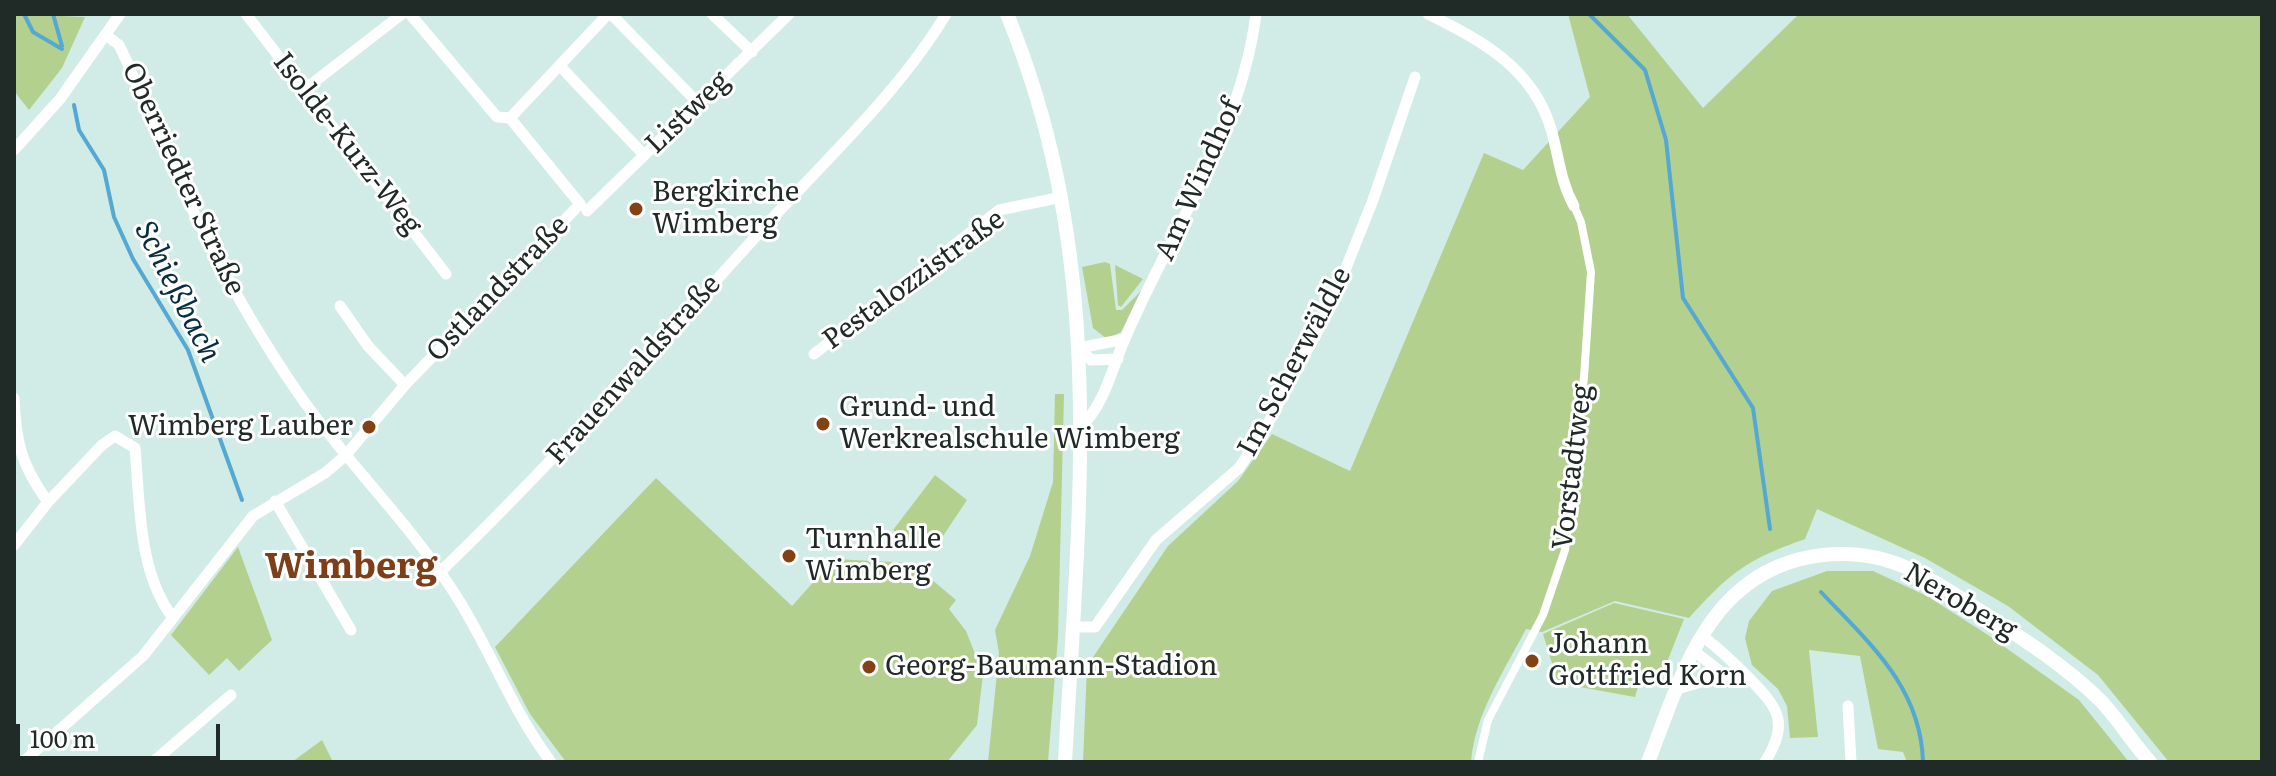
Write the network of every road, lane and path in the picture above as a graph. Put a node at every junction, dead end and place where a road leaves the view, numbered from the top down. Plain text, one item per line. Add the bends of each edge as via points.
1 (120, 14) edge
2 (246, 14) edge
3 (402, 14) edge
4 (410, 14) edge
5 (610, 14) edge
6 (712, 14) edge
7 (789, 14) edge
8 (946, 14) edge
9 (1007, 14) edge
10 (1256, 14) edge
11 (1428, 14) edge
12 (106, 35) junction
13 (752, 52) junction
14 (560, 66) junction
15 (1415, 77) dead end
16 (305, 89) junction
17 (699, 104) junction
18 (510, 118) junction
19 (14, 150) edge
20 (644, 155) junction
21 (1062, 197) junction
22 (1574, 206) joint
23 (587, 211) dead end
24 (446, 274) dead end
25 (340, 306) dead end
26 (1125, 339) junction
27 (1079, 348) junction
28 (814, 354) dead end
29 (1118, 359) junction
30 (405, 385) junction
31 (14, 398) edge
32 (1081, 427) junction
33 (345, 456) junction
34 (275, 501) junction
35 (48, 502) junction
36 (14, 545) edge
37 (440, 572) junction
38 (173, 618) junction
39 (1074, 627) junction
40 (351, 630) dead end
41 (1702, 636) junction
42 (1694, 651) junction
43 (1725, 675) junction
44 (1749, 679) junction
45 (1677, 689) junction
46 (231, 695) dead end
47 (1848, 706) dead end
48 (23, 762) edge
49 (153, 762) edge
50 (551, 762) edge
51 (1065, 762) edge
52 (1478, 762) edge
53 (1648, 762) edge
54 (1765, 762) edge
55 (1851, 762) edge
56 (2150, 762) edge

1 - 12 street
2 - 16 street, Isolde-Kurz-Weg
3 - 16 street
4 - 18 street via 497,117
5 - 14 street
5 - 17 street
6 - 13 street
7 - 13 street, Listweg
8 - 37 street, Frauenwaldstraße via 886,92 654,350
9 - 21 street via 1049,132
10 - 26 street, Am Windhof via 1251,48 1224,132
11 - 22 street via 1494,50 1528,83 1548,120 1560,176
12 - 19 street via 60,99
12 - 33 street, Oberriedter Straße via 119,45 201,231 235,292
13 - 17 street, Listweg
14 - 18 street
14 - 20 street
15 - 39 street, Im Scherwäldle via 1330,308 1255,446 1239,468 1156,540 1095,627
16 - 24 street, Isolde-Kurz-Weg
17 - 20 street, Listweg
18 - 30 street, Ostlandstraße via 580,204
20 - 23 street, Listweg
21 - 27 street
21 - 28 street, Pestalozzistraße via 999,210
22 - 52 street, Vorstadtweg via 1591,272 1565,550 1543,615 1488,720
25 - 30 street, Ostlandstraße
26 - 27 street
26 - 29 street, Am Windhof
27 - 29 street via 1091,360
27 - 32 street
29 - 32 street, Am Windhof via 1096,412
30 - 33 street, Ostlandstraße
31 - 35 street via 16,443 29,477
32 - 39 street
33 - 34 street, Ostlandstraße
33 - 37 street, Oberriedter Straße
34 - 38 street, Ostlandstraße via 253,516
34 - 40 street
35 - 36 street
35 - 38 street via 115,436 135,448 142,533 161,603
37 - 50 street, Oberriedter Straße via 514,708
38 - 48 street, Ostlandstraße via 143,656
39 - 51 street
41 - 42 street, Neroberg
41 - 44 street
41 - 56 street, Neroberg via 1738,592 1773,568 1813,556 1877,558 1909,568 2067,669 2103,703
42 - 43 street
42 - 45 street, Neroberg
43 - 44 street
43 - 45 street
44 - 54 street via 1773,703 1779,718 1779,735
45 - 53 street, Neroberg
46 - 49 street
47 - 55 street

